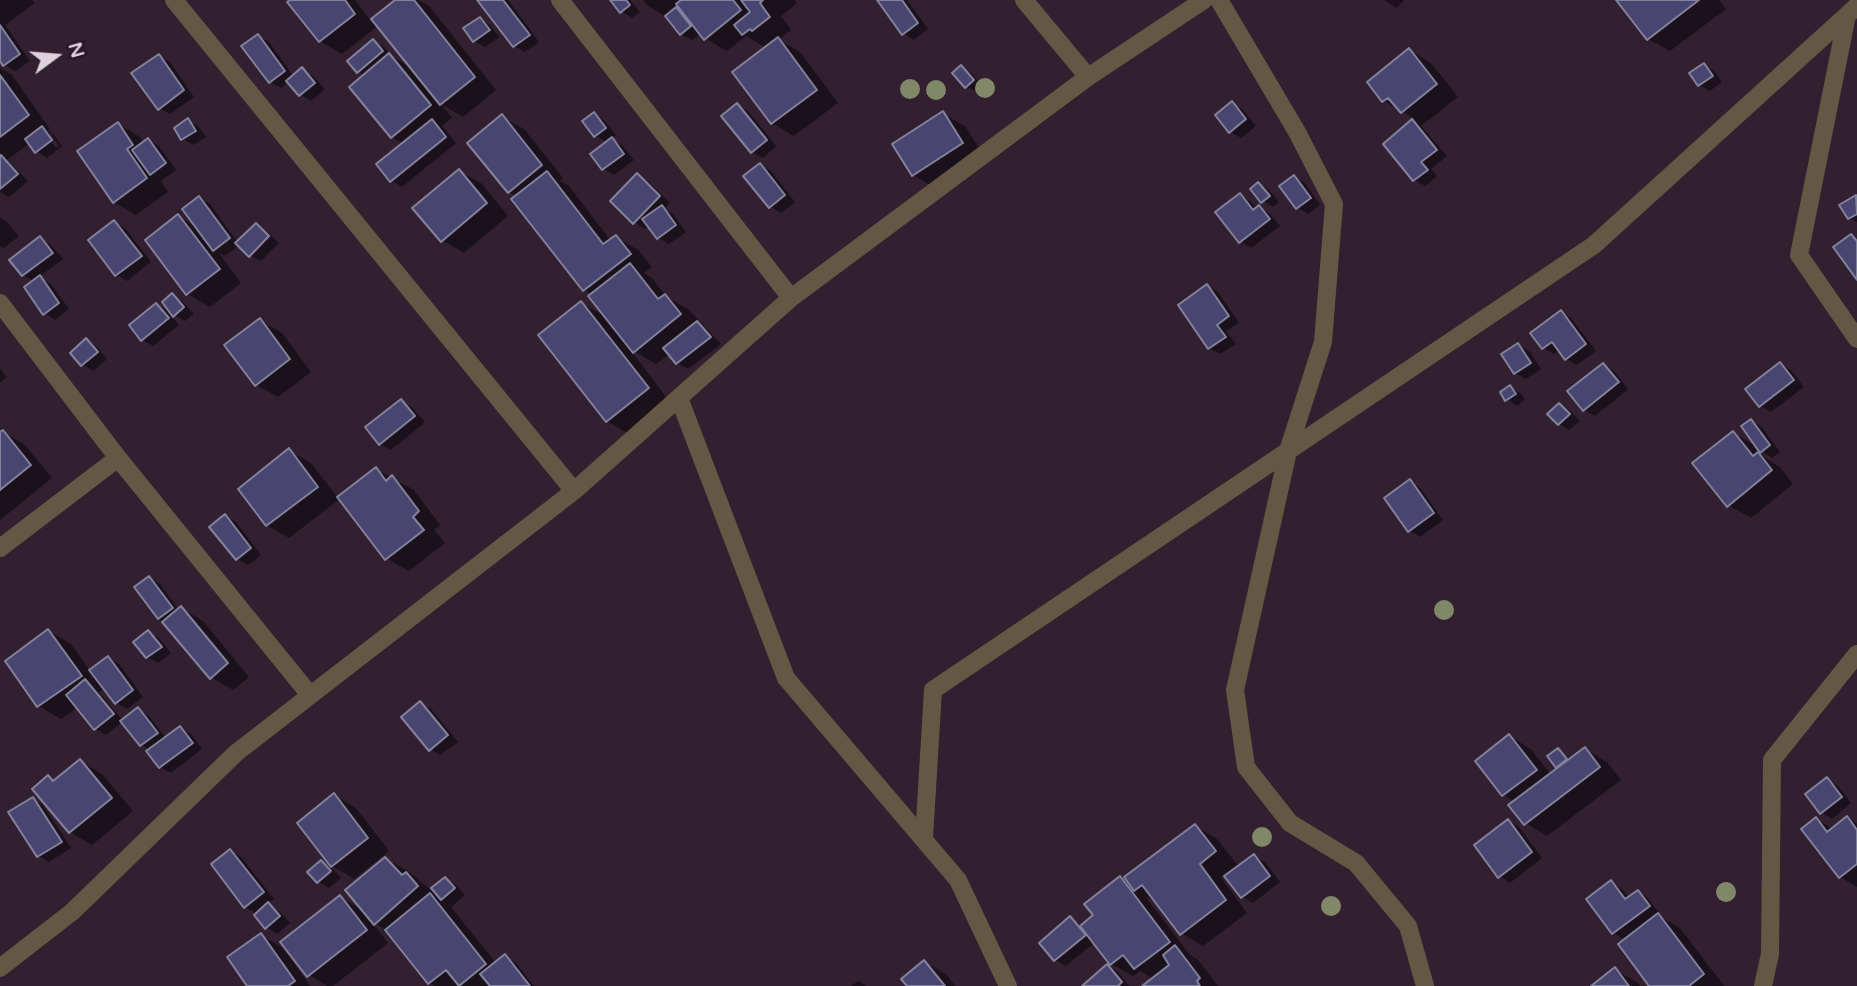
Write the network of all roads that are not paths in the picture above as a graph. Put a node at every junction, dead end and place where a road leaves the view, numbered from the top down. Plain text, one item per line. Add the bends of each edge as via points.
1 (174, 0) edge
2 (560, 0) edge
3 (1024, 0) edge
4 (1204, 0) edge
5 (1219, 0) edge
6 (1852, 11) edge
7 (1088, 77) junction
8 (791, 298) junction
9 (0, 303) edge
10 (1857, 339) edge
11 (679, 398) junction
12 (1288, 451) junction
13 (118, 458) junction
14 (574, 491) junction
15 (0, 548) edge
16 (1857, 654) edge
17 (310, 695) junction
18 (923, 838) junction
19 (0, 968) edge
20 (1008, 986) edge
21 (1426, 986) edge
22 (1763, 986) edge

1 - 14 street
2 - 8 street
3 - 7 street
4 - 7 street
5 - 12 street via 1334,204 1323,342
6 - 10 street via 1800,255
6 - 12 street via 1594,245
7 - 8 street
8 - 11 street
9 - 13 street
11 - 14 street
11 - 18 street via 786,678
12 - 18 street via 933,690
12 - 21 street via 1235,690 1246,767 1290,823 1356,863 1408,926
13 - 15 street
13 - 17 street
14 - 17 street
16 - 22 street via 1772,760 1770,954
17 - 19 street via 236,753 72,912
18 - 20 street via 958,880

